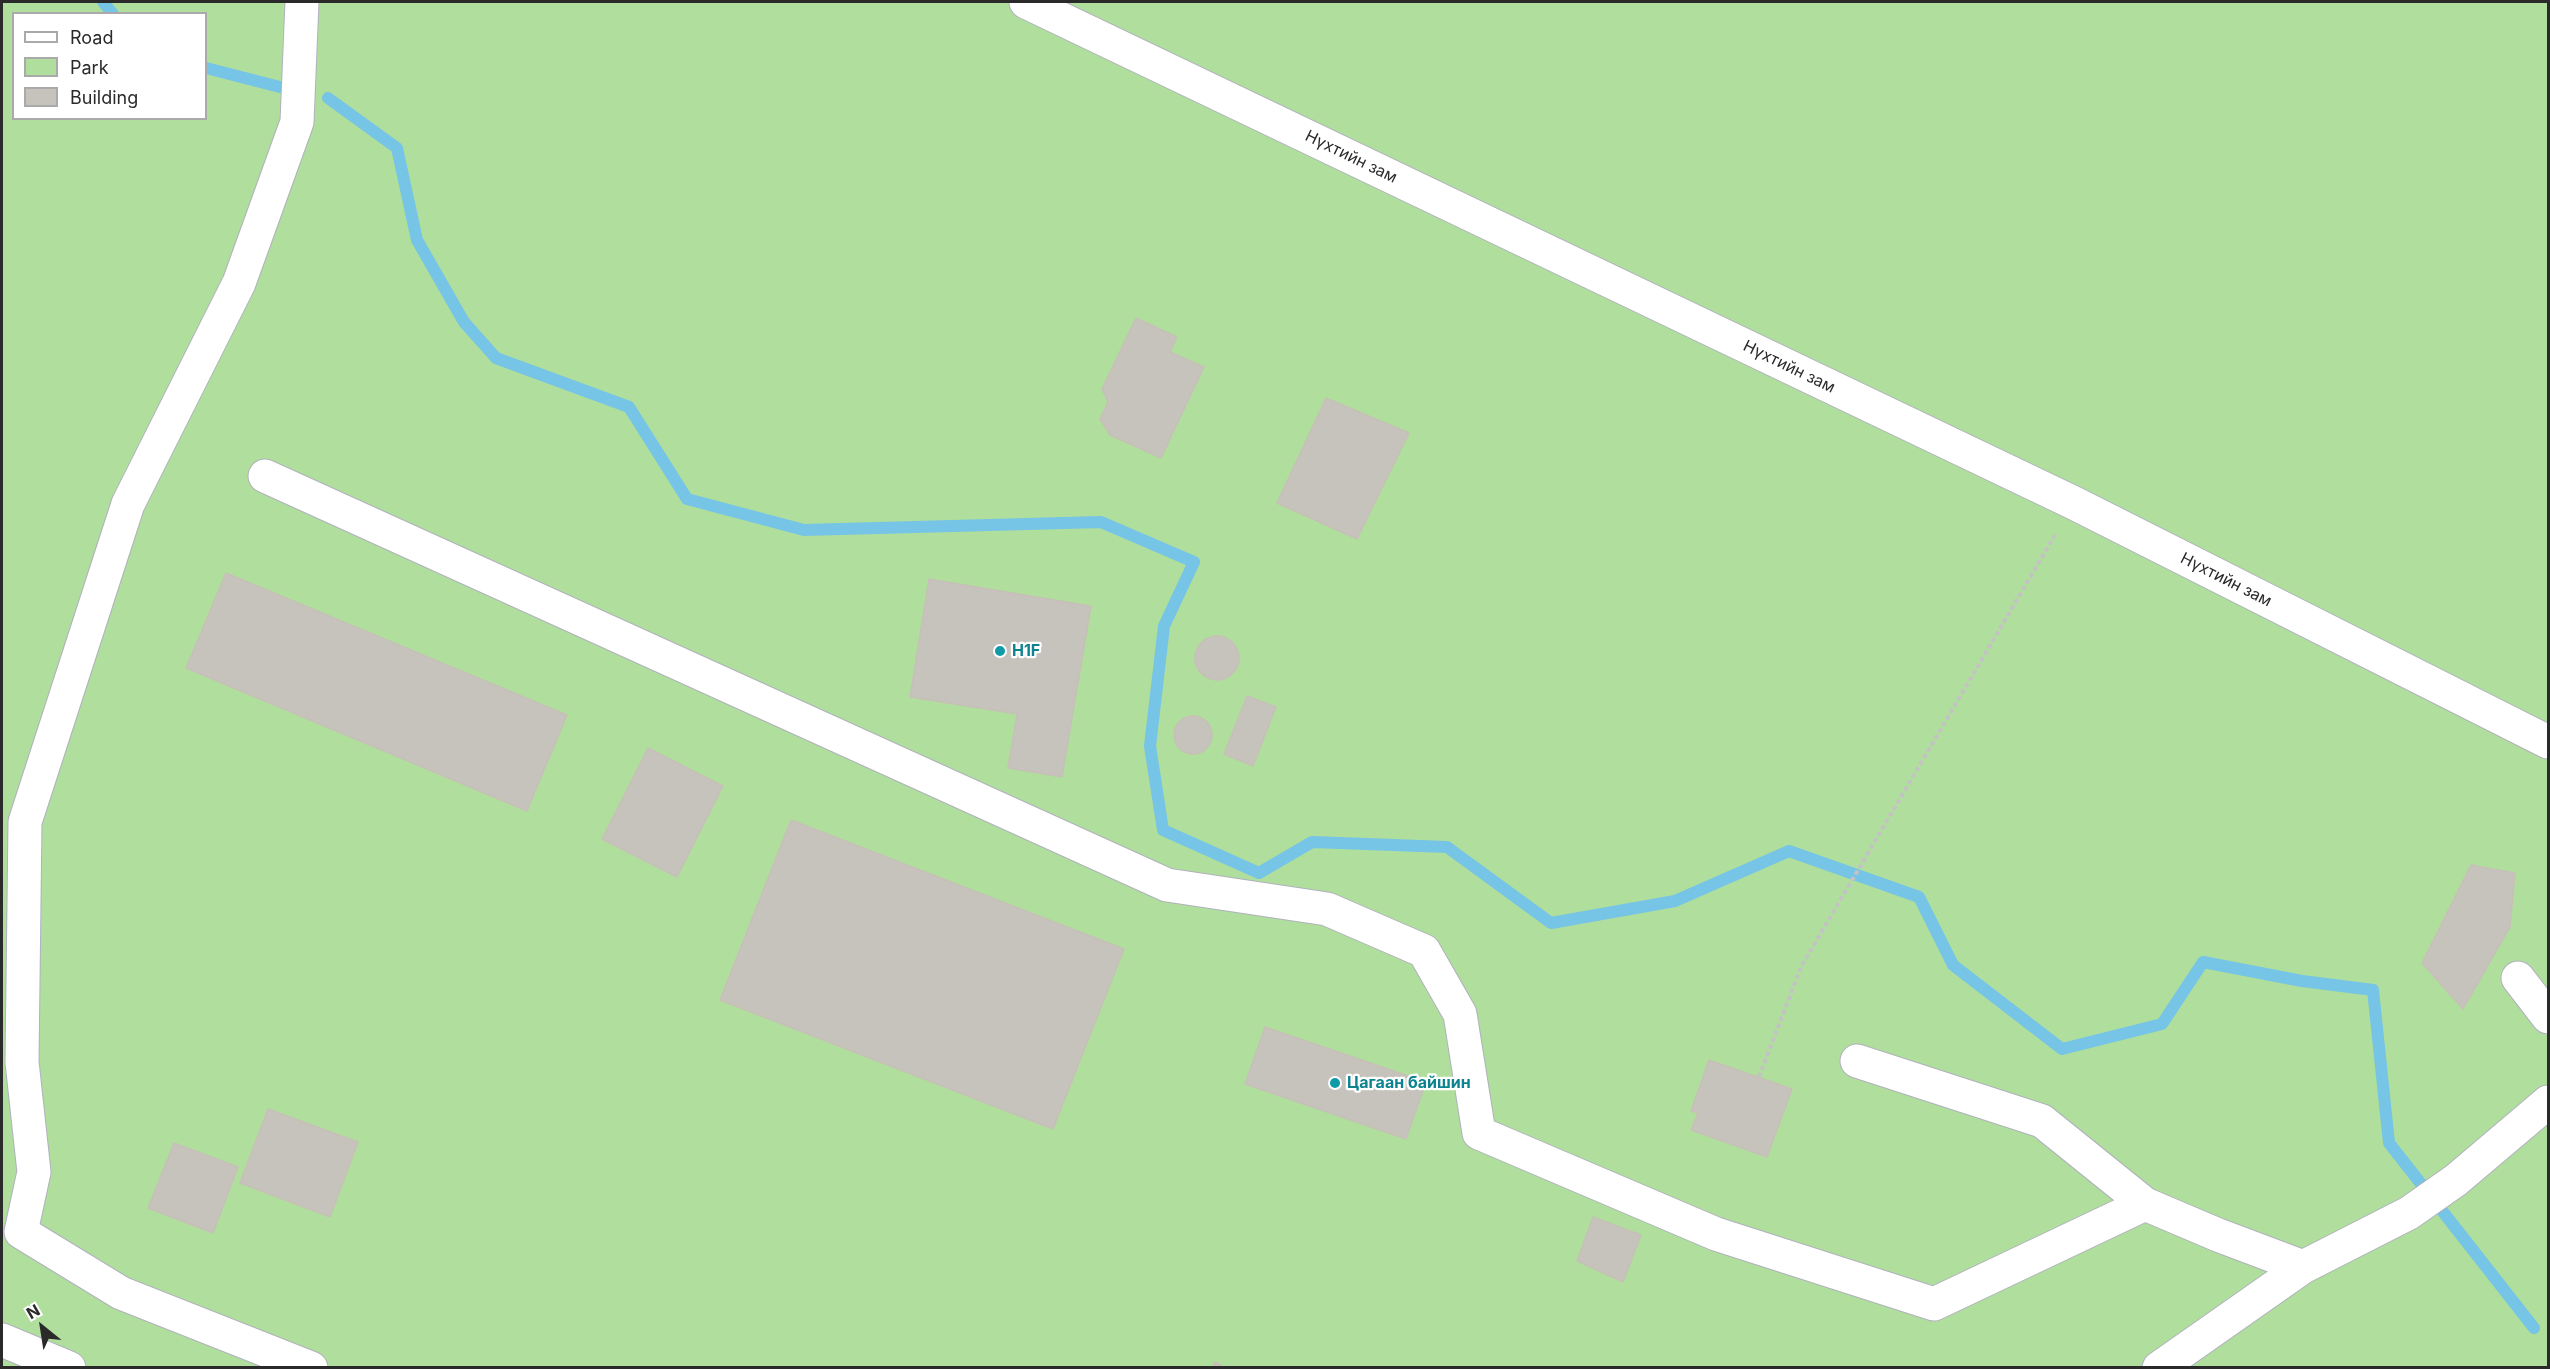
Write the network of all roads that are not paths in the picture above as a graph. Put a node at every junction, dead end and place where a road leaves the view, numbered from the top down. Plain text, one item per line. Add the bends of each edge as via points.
1 (302, 2) edge
2 (1026, 2) edge
3 (265, 476) dead end
4 (2548, 742) edge
5 (2518, 978) dead end
6 (2548, 1017) edge
7 (1857, 1061) dead end
8 (2548, 1102) edge
9 (2145, 1204) junction
10 (11, 1229) edge
11 (2303, 1267) junction
12 (2, 1340) edge
13 (69, 1368) edge
14 (311, 1368) edge
15 (2159, 1368) edge

1 - 10 street via 297,122 239,283 128,504 25,822 22,1062 34,1172
2 - 4 street, Нүхтийн зам via 2074,503
3 - 9 street via 1167,885 1328,909 1424,951 1460,1014 1479,1133 1727,1237 1934,1304
5 - 6 street
7 - 9 street via 2042,1121
8 - 11 street via 2456,1180 2409,1213
9 - 11 street
10 - 14 street via 121,1293
11 - 15 street
12 - 13 street

